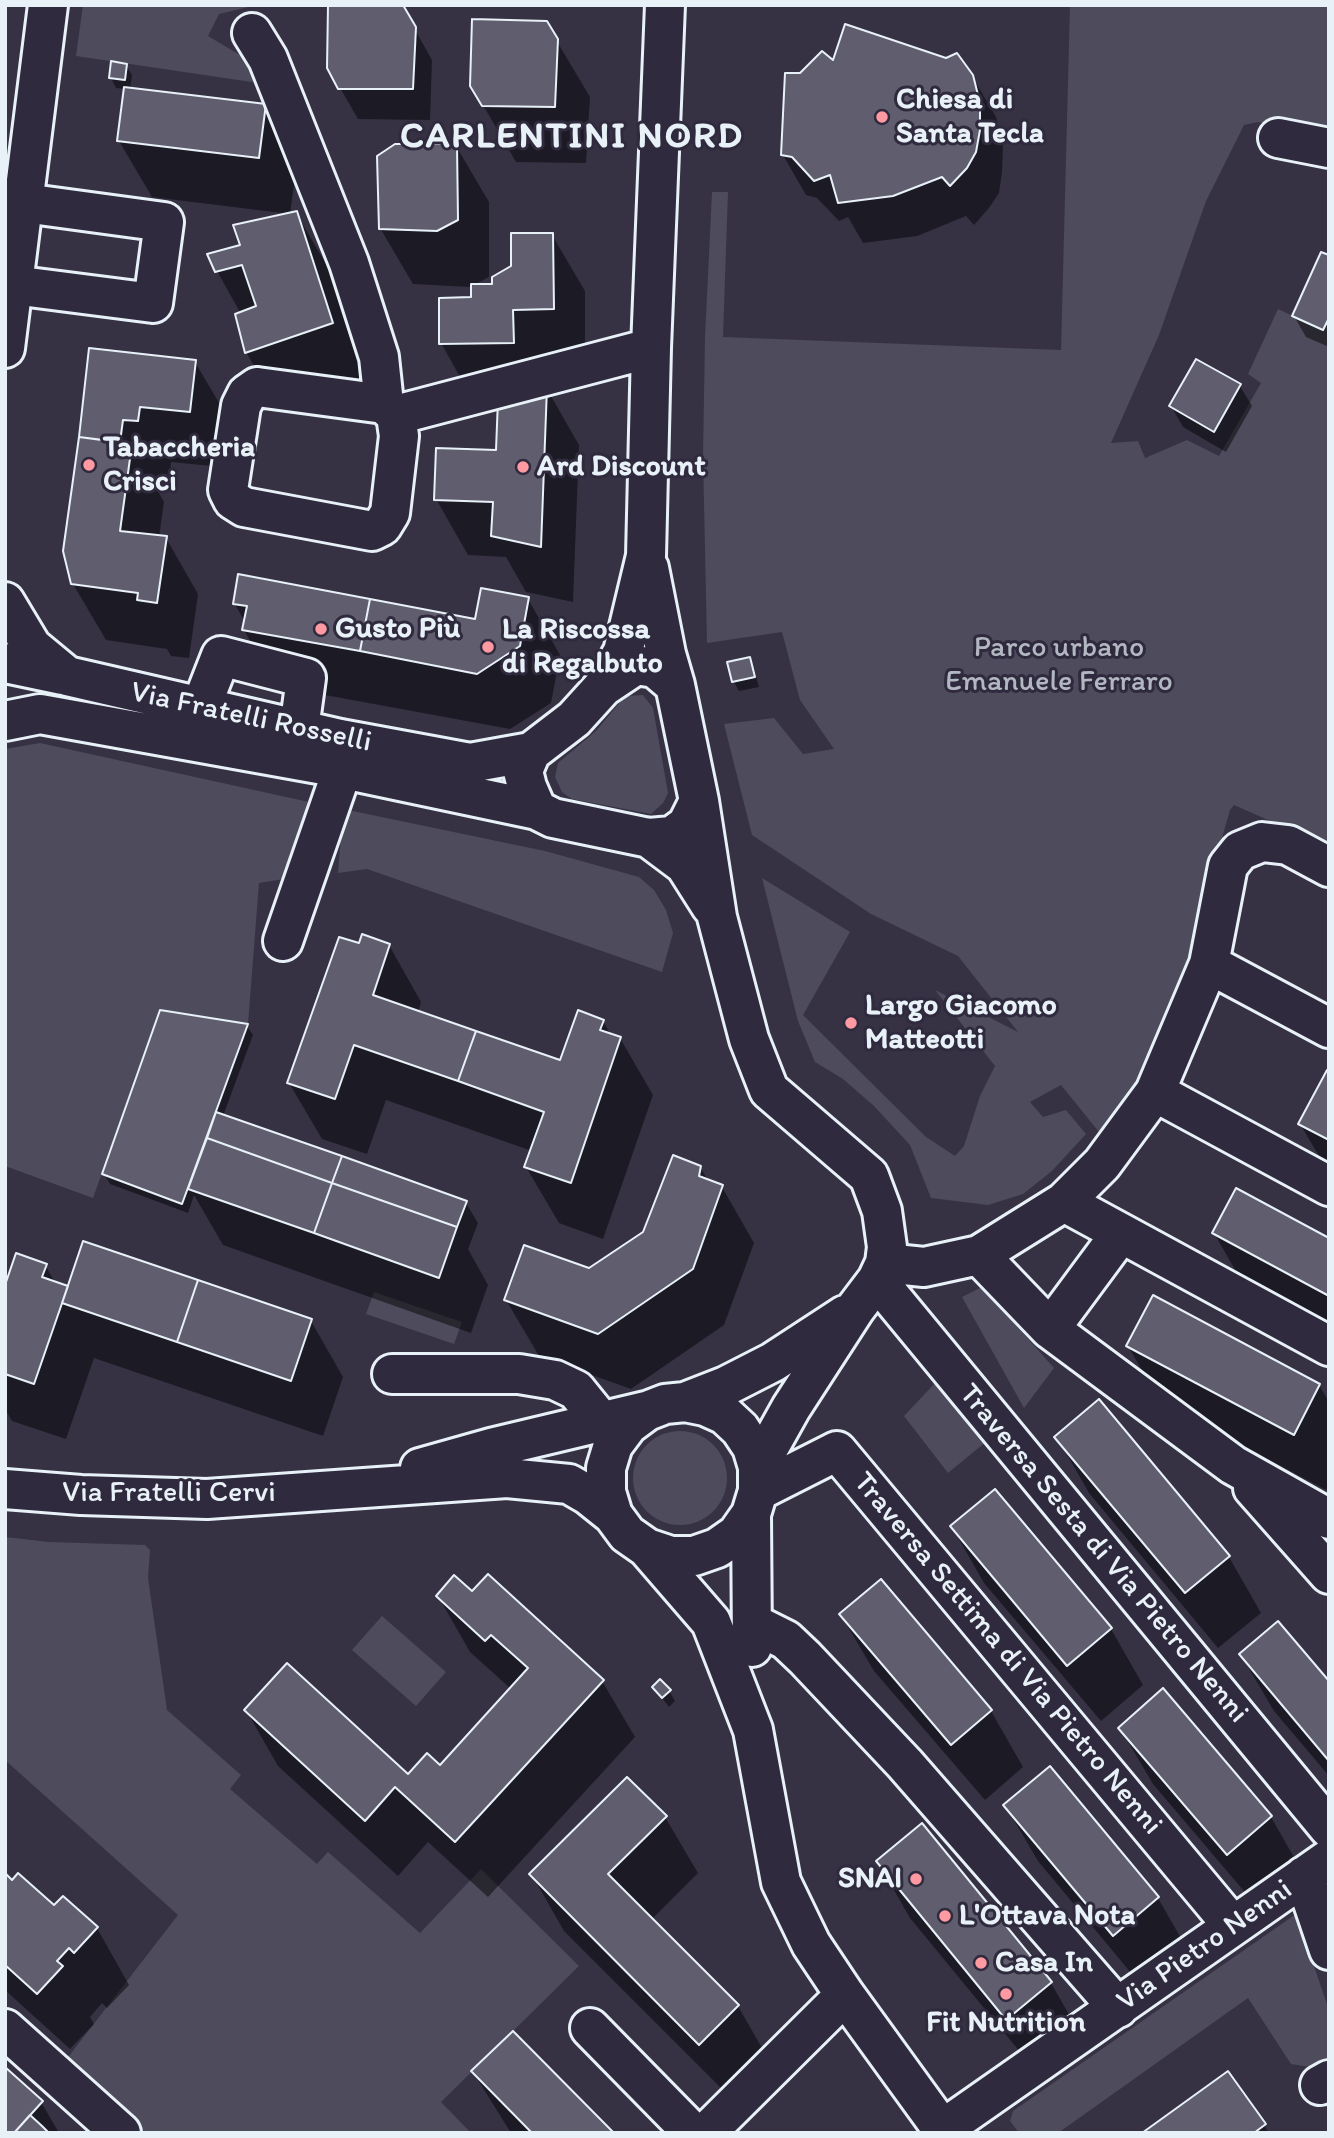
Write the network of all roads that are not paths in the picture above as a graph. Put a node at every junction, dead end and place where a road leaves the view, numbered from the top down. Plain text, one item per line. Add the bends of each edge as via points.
1 (48, 5) edge
2 (665, 5) edge
3 (252, 33) dead end
4 (1278, 138) dead end
5 (1329, 148) edge
6 (24, 203) junction
7 (13, 285) junction
8 (5, 348) edge
9 (651, 348) junction
10 (390, 409) junction
11 (646, 556) junction
12 (5, 602) edge
13 (5, 663) edge
14 (67, 676) junction
15 (675, 685) junction
16 (603, 687) junction
17 (201, 707) junction
18 (17, 712) edge
19 (299, 729) junction
20 (531, 752) junction
21 (343, 768) junction
22 (699, 801) junction
23 (537, 810) junction
24 (649, 838) junction
25 (1329, 867) edge
26 (718, 917) junction
27 (284, 941) dead end
28 (1209, 964) junction
29 (1329, 1028) edge
30 (1155, 1092) junction
31 (1329, 1186) edge
32 (1064, 1202) junction
33 (1121, 1233) junction
34 (979, 1255) junction
35 (872, 1284) junction
36 (1050, 1329) junction
37 (1329, 1346) edge
38 (392, 1374) dead end
39 (685, 1402) junction
40 (647, 1411) junction
41 (600, 1421) junction
42 (1233, 1465) junction
43 (5, 1489) edge
44 (756, 1491) junction
45 (333, 1492) junction
46 (613, 1515) junction
47 (1329, 1519) edge
48 (647, 1548) junction
49 (1329, 1574) edge
50 (752, 1623) junction
51 (752, 1730) junction
52 (1329, 1828) edge
53 (1316, 1868) edge
54 (1233, 1926) junction
55 (1329, 1950) edge
56 (845, 1995) junction
57 (1118, 2008) junction
58 (590, 2028) dead end
59 (5, 2029) edge
60 (946, 2132) edge
61 (121, 2133) edge
62 (693, 2133) edge
63 (706, 2133) edge

1 - 6 street
2 - 9 street
3 - 10 street via 268,60 349,262
4 - 5 street
6 - 7 street
6 - 7 street via 164,222 153,303
7 - 8 street
9 - 10 street
9 - 11 street
10 - 10 street via 399,436 390,513 382,526 372,531 244,507 233,500 228,490 241,405 257,387
11 - 15 street
11 - 16 street via 623,652
12 - 14 street, Via Fratelli Rosselli via 32,647
13 - 14 street
14 - 17 street, Via Fratelli Rosselli
15 - 16 street via 655,668 636,665
15 - 22 street
16 - 20 street via 574,719
17 - 19 street, Via Fratelli Rosselli
17 - 19 street via 220,656 306,678
18 - 21 street, Via Fratelli Rosselli
19 - 20 street, Via Fratelli Rosselli via 470,763
20 - 23 street via 523,771
21 - 23 street, Via Fratelli Rosselli
21 - 27 street
22 - 24 street via 687,825 672,836
22 - 26 street
23 - 24 street via 553,818
24 - 26 street via 685,865
25 - 28 street via 1288,845 1262,842 1240,851 1227,866
26 - 35 street via 749,1039 769,1090 869,1176 882,1211 887,1247
28 - 29 street
28 - 30 street
30 - 31 street
30 - 32 street via 1102,1164
32 - 33 street
32 - 34 street
33 - 36 street
33 - 37 street
34 - 35 street
34 - 36 street
35 - 39 street via 773,1362
35 - 44 street via 791,1408
35 - 52 street, Traversa Sesta di Via Pietro Nenni
36 - 42 street
38 - 41 street via 519,1374 555,1380 576,1390
39 - 40 street
39 - 44 street via 725,1415 740,1429 752,1447
40 - 41 street
40 - 46 street via 613,1445 606,1468 606,1492
41 - 45 street
42 - 47 street
42 - 49 street
43 - 45 street, Via Fratelli Cervi via 207,1499
44 - 48 street via 737,1534 717,1548 694,1556 671,1556
44 - 50 street
44 - 54 street, Traversa Settima di Via Pietro Nenni via 837,1451
45 - 46 street via 507,1478 569,1484
46 - 48 street
48 - 51 street via 711,1622
50 - 51 street
50 - 57 street via 786,1640 905,1764
51 - 56 street via 781,1882 811,1944
53 - 54 street, Via Pietro Nenni
53 - 55 street
54 - 57 street, Via Pietro Nenni
56 - 60 street
56 - 63 street
57 - 60 street, Via Pietro Nenni
58 - 62 street
59 - 61 street

